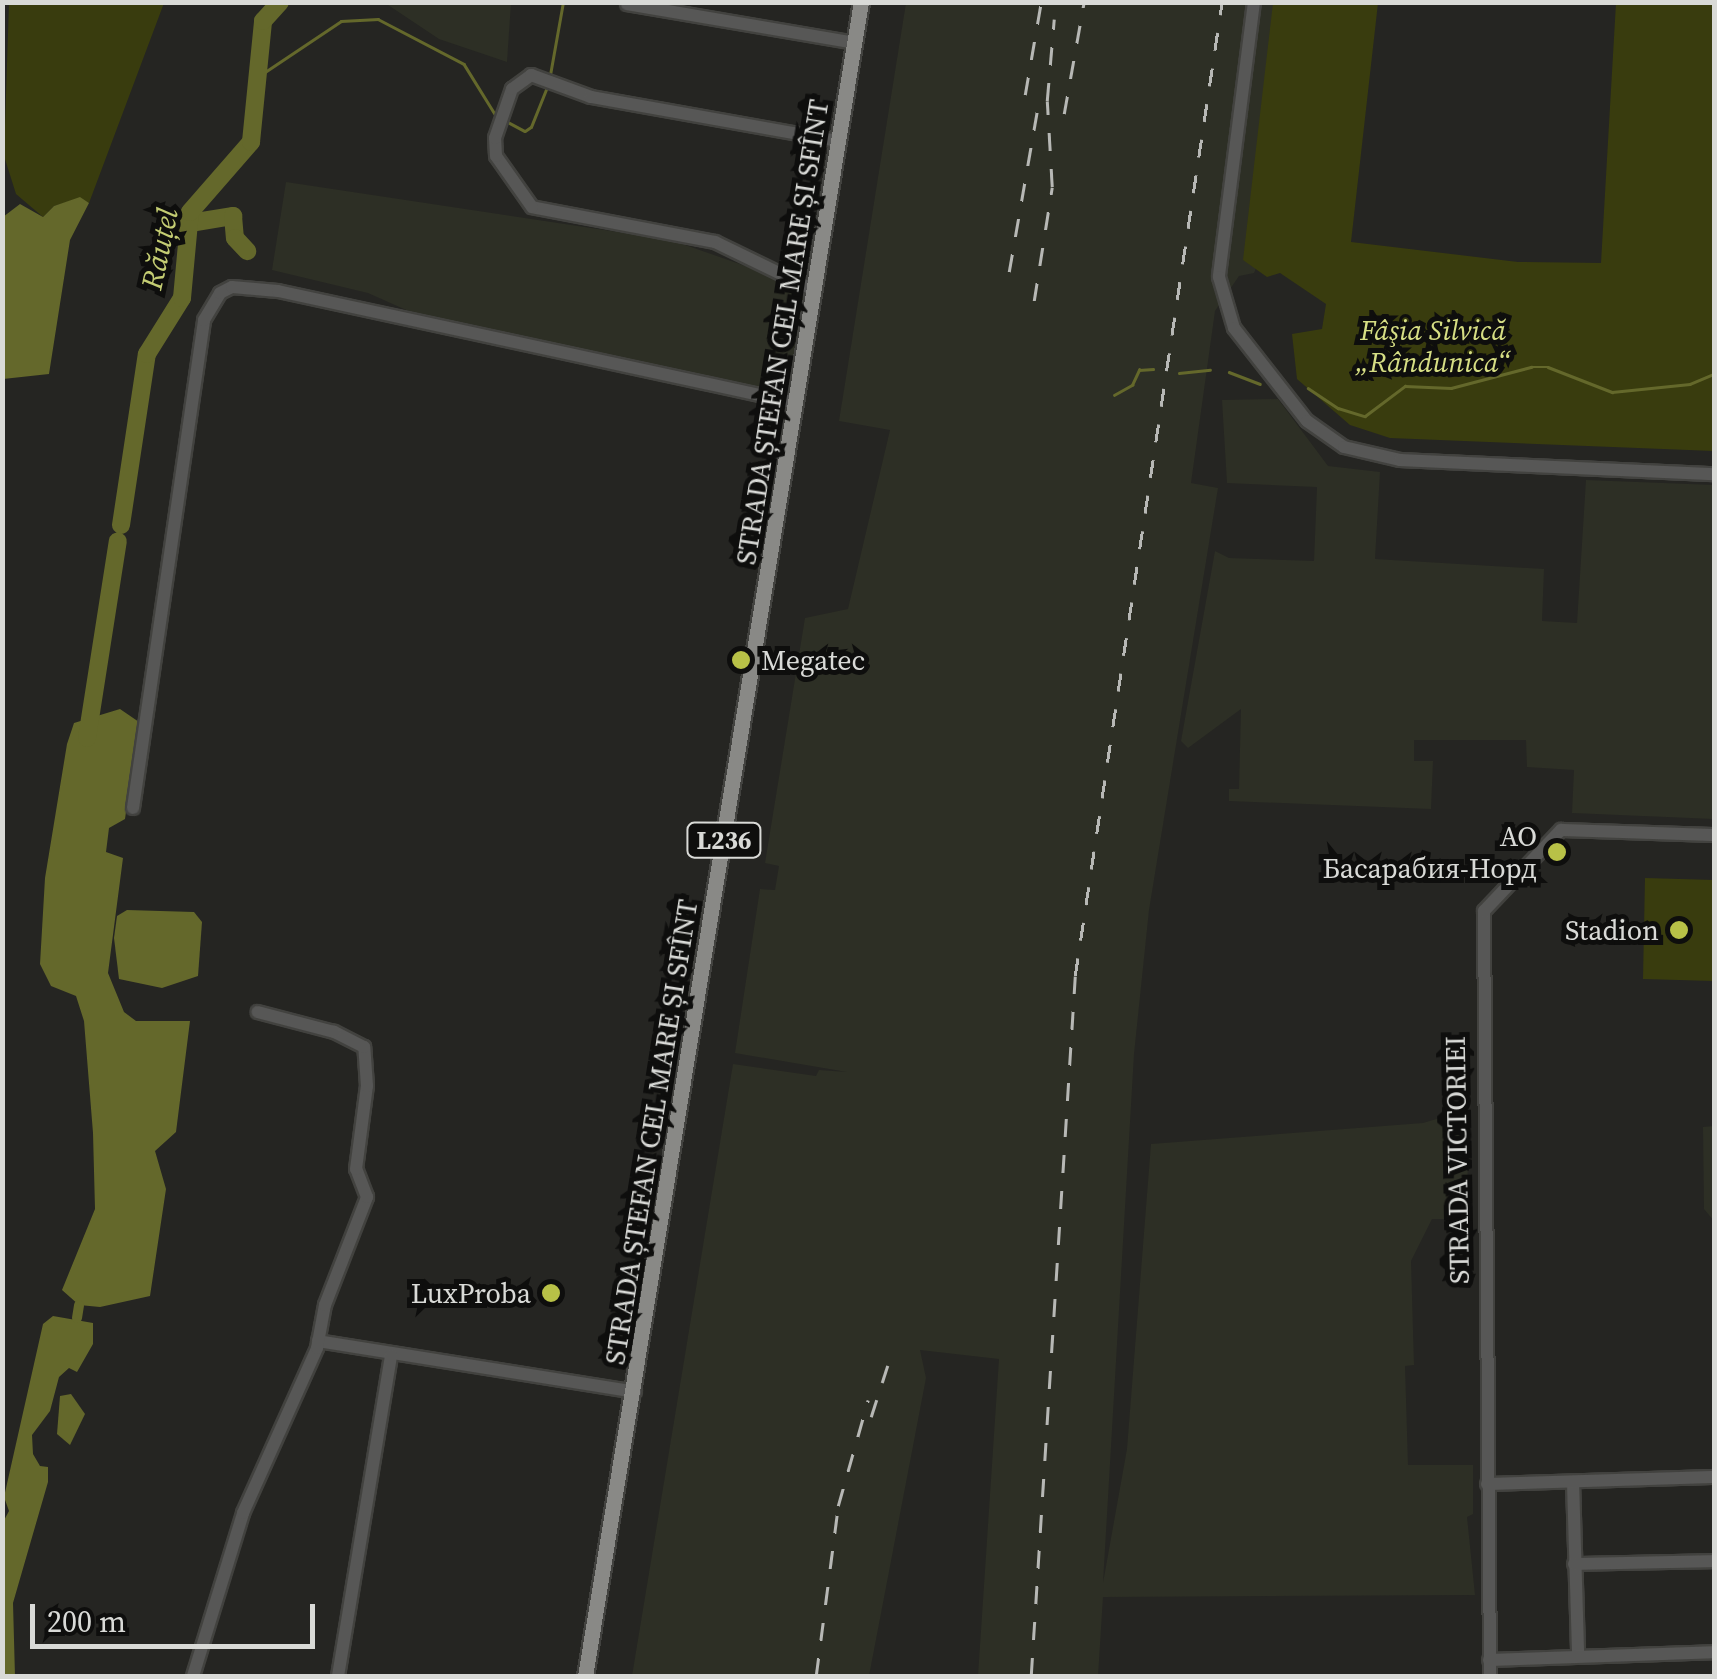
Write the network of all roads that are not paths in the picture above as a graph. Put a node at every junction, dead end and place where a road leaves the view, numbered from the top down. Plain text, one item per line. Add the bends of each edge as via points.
1 (861, 2) edge
2 (1254, 2) edge
3 (627, 4) edge
4 (855, 43) junction
5 (838, 141) junction
6 (814, 290) junction
7 (797, 403) junction
8 (1714, 474) edge
9 (133, 808) dead end
10 (1714, 836) edge
11 (258, 1012) dead end
12 (318, 1341) junction
13 (391, 1355) junction
14 (635, 1392) junction
15 (1714, 1478) edge
16 (1573, 1482) junction
17 (1487, 1484) junction
18 (1714, 1561) edge
19 (1574, 1564) junction
20 (1714, 1652) edge
21 (1578, 1655) junction
22 (1489, 1660) junction
23 (193, 1676) edge
24 (338, 1676) edge
25 (585, 1676) edge
26 (1490, 1676) edge

1 - 4 main road, STRADA ȘTEFAN CEL MARE ȘI SFÎNT / L236
2 - 8 street via 1219,278 1234,328 1307,421 1344,446 1400,460
3 - 4 street
4 - 5 main road, STRADA ȘTEFAN CEL MARE ȘI SFÎNT / L236
5 - 6 main road, STRADA ȘTEFAN CEL MARE ȘI SFÎNT / L236
5 - 6 street via 591,97 531,75 507,96 493,150 532,208 716,242
6 - 7 main road, STRADA ȘTEFAN CEL MARE ȘI SFÎNT / L236
7 - 9 street via 278,292 220,292 202,331
7 - 14 main road, STRADA ȘTEFAN CEL MARE ȘI SFÎNT / L236
10 - 17 street, STRADA VICTORIEI via 1561,830 1484,911
11 - 12 street via 358,1041 368,1054 356,1169 367,1197
12 - 13 street
12 - 23 street via 243,1513
13 - 14 street
13 - 24 street
14 - 25 main road, STRADA ȘTEFAN CEL MARE ȘI SFÎNT / L236
15 - 16 street
16 - 17 street
16 - 19 street
17 - 22 street, STRADA VICTORIEI
18 - 19 street
19 - 21 street
20 - 21 street
21 - 22 street
22 - 26 street, STRADA VICTORIEI

